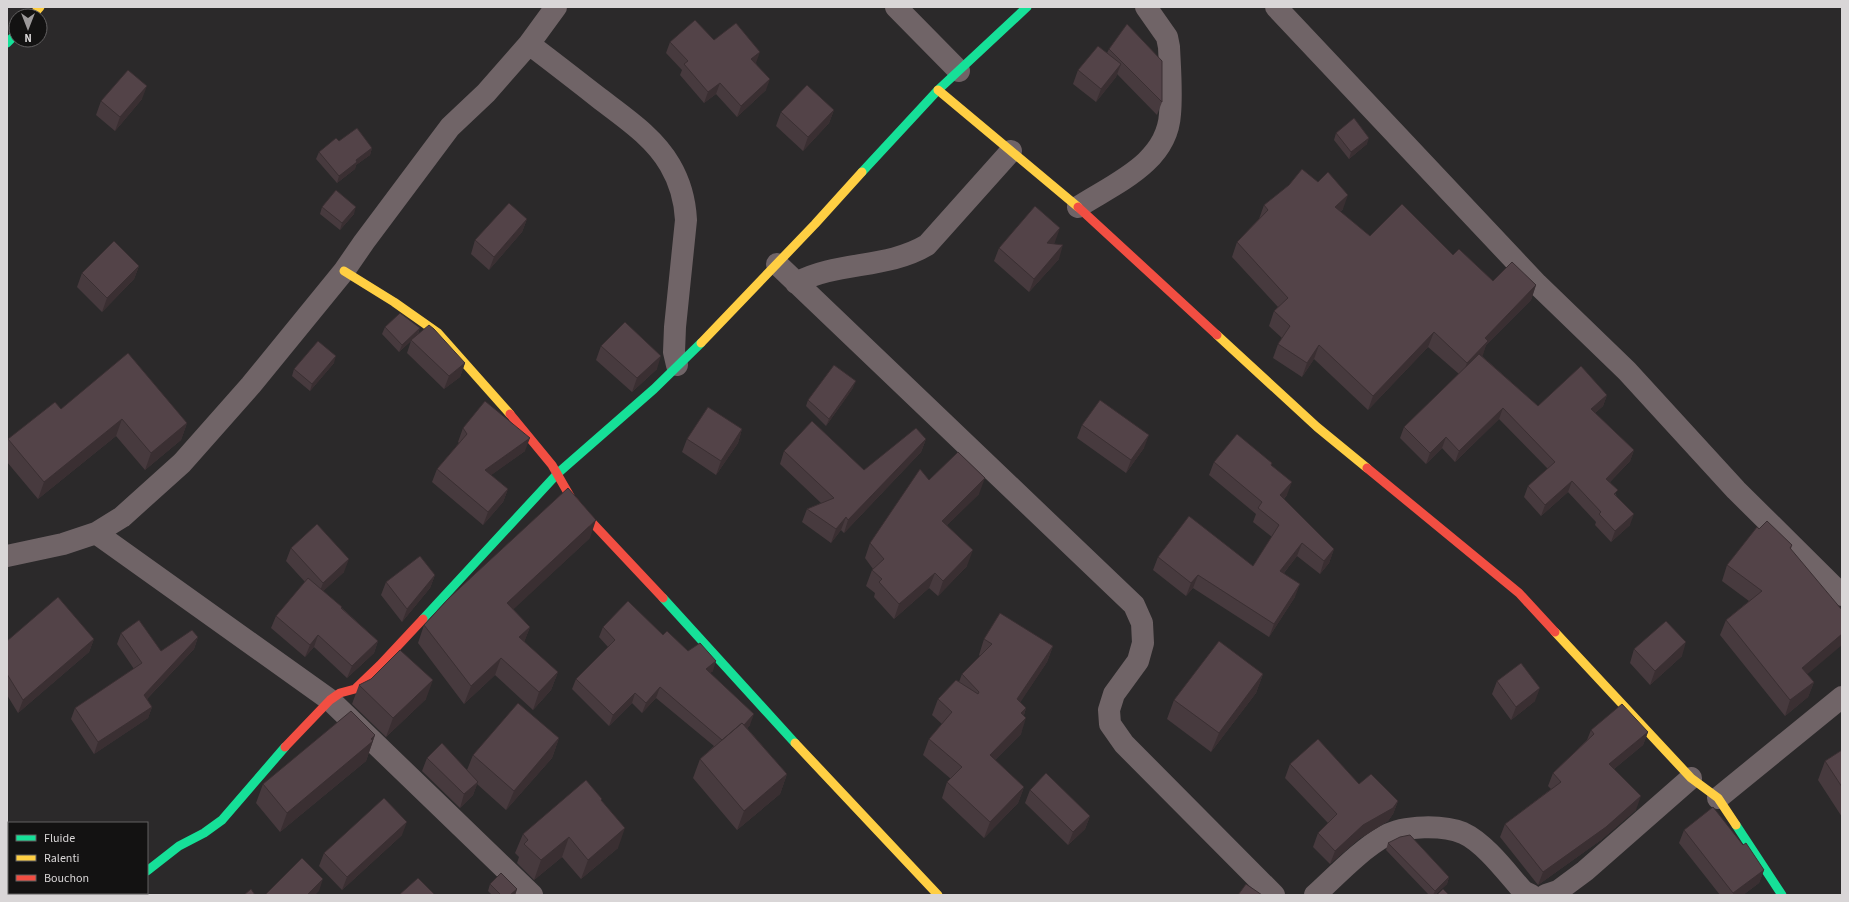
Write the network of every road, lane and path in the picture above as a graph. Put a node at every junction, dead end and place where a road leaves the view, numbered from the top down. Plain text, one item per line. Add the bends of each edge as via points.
1 (556, 7) edge
2 (896, 7) edge
3 (1027, 7) edge
4 (1146, 7) edge
5 (1276, 7) edge
6 (529, 44) junction
7 (959, 71) junction
8 (938, 90) junction
9 (1011, 151) junction
10 (1078, 207) junction
11 (777, 264) junction
12 (344, 271) junction
13 (796, 283) junction
14 (677, 365) junction
15 (558, 473) junction
16 (96, 533) junction
17 (7, 556) edge
18 (1842, 595) edge
19 (1842, 697) edge
20 (330, 700) junction
21 (1691, 778) junction
22 (1718, 798) junction
23 (148, 870) edge
24 (532, 895) edge
25 (938, 895) edge
26 (1274, 895) edge
27 (1315, 895) edge
28 (1531, 895) edge
29 (1546, 895) edge
30 (1782, 895) edge

1 - 6 street
2 - 7 street
3 - 7 main road
4 - 10 street via 1167,37 1169,47 1170,114 1167,132 1158,151 1139,169
5 - 18 street via 1532,279 1627,371 1736,490
6 - 12 street via 450,127
6 - 14 street via 632,123 658,148 678,181 685,205 686,220 675,327 674,352
7 - 8 main road
8 - 9 main road
8 - 11 main road
9 - 10 main road
9 - 13 street via 927,245 913,253 823,272
10 - 21 main road via 1317,426 1519,593
11 - 13 street
11 - 14 main road via 728,317
12 - 15 main road via 438,333 514,418
12 - 16 street via 182,463 122,517
13 - 26 street via 1134,605 1142,623 1143,643 1138,660 1114,694 1109,710 1110,724 1124,744
14 - 15 main road via 654,389
15 - 20 main road via 380,665 354,689 340,693
15 - 25 main road via 571,498 585,515 641,573 828,780
16 - 17 street via 63,544
16 - 20 street
19 - 22 street
20 - 23 main road via 272,760 222,820 179,846
20 - 24 street
21 - 22 main road
21 - 29 street via 1585,871 1558,891
22 - 30 main road
27 - 28 street via 1386,835 1408,829 1437,827 1463,833 1477,842 1522,891

